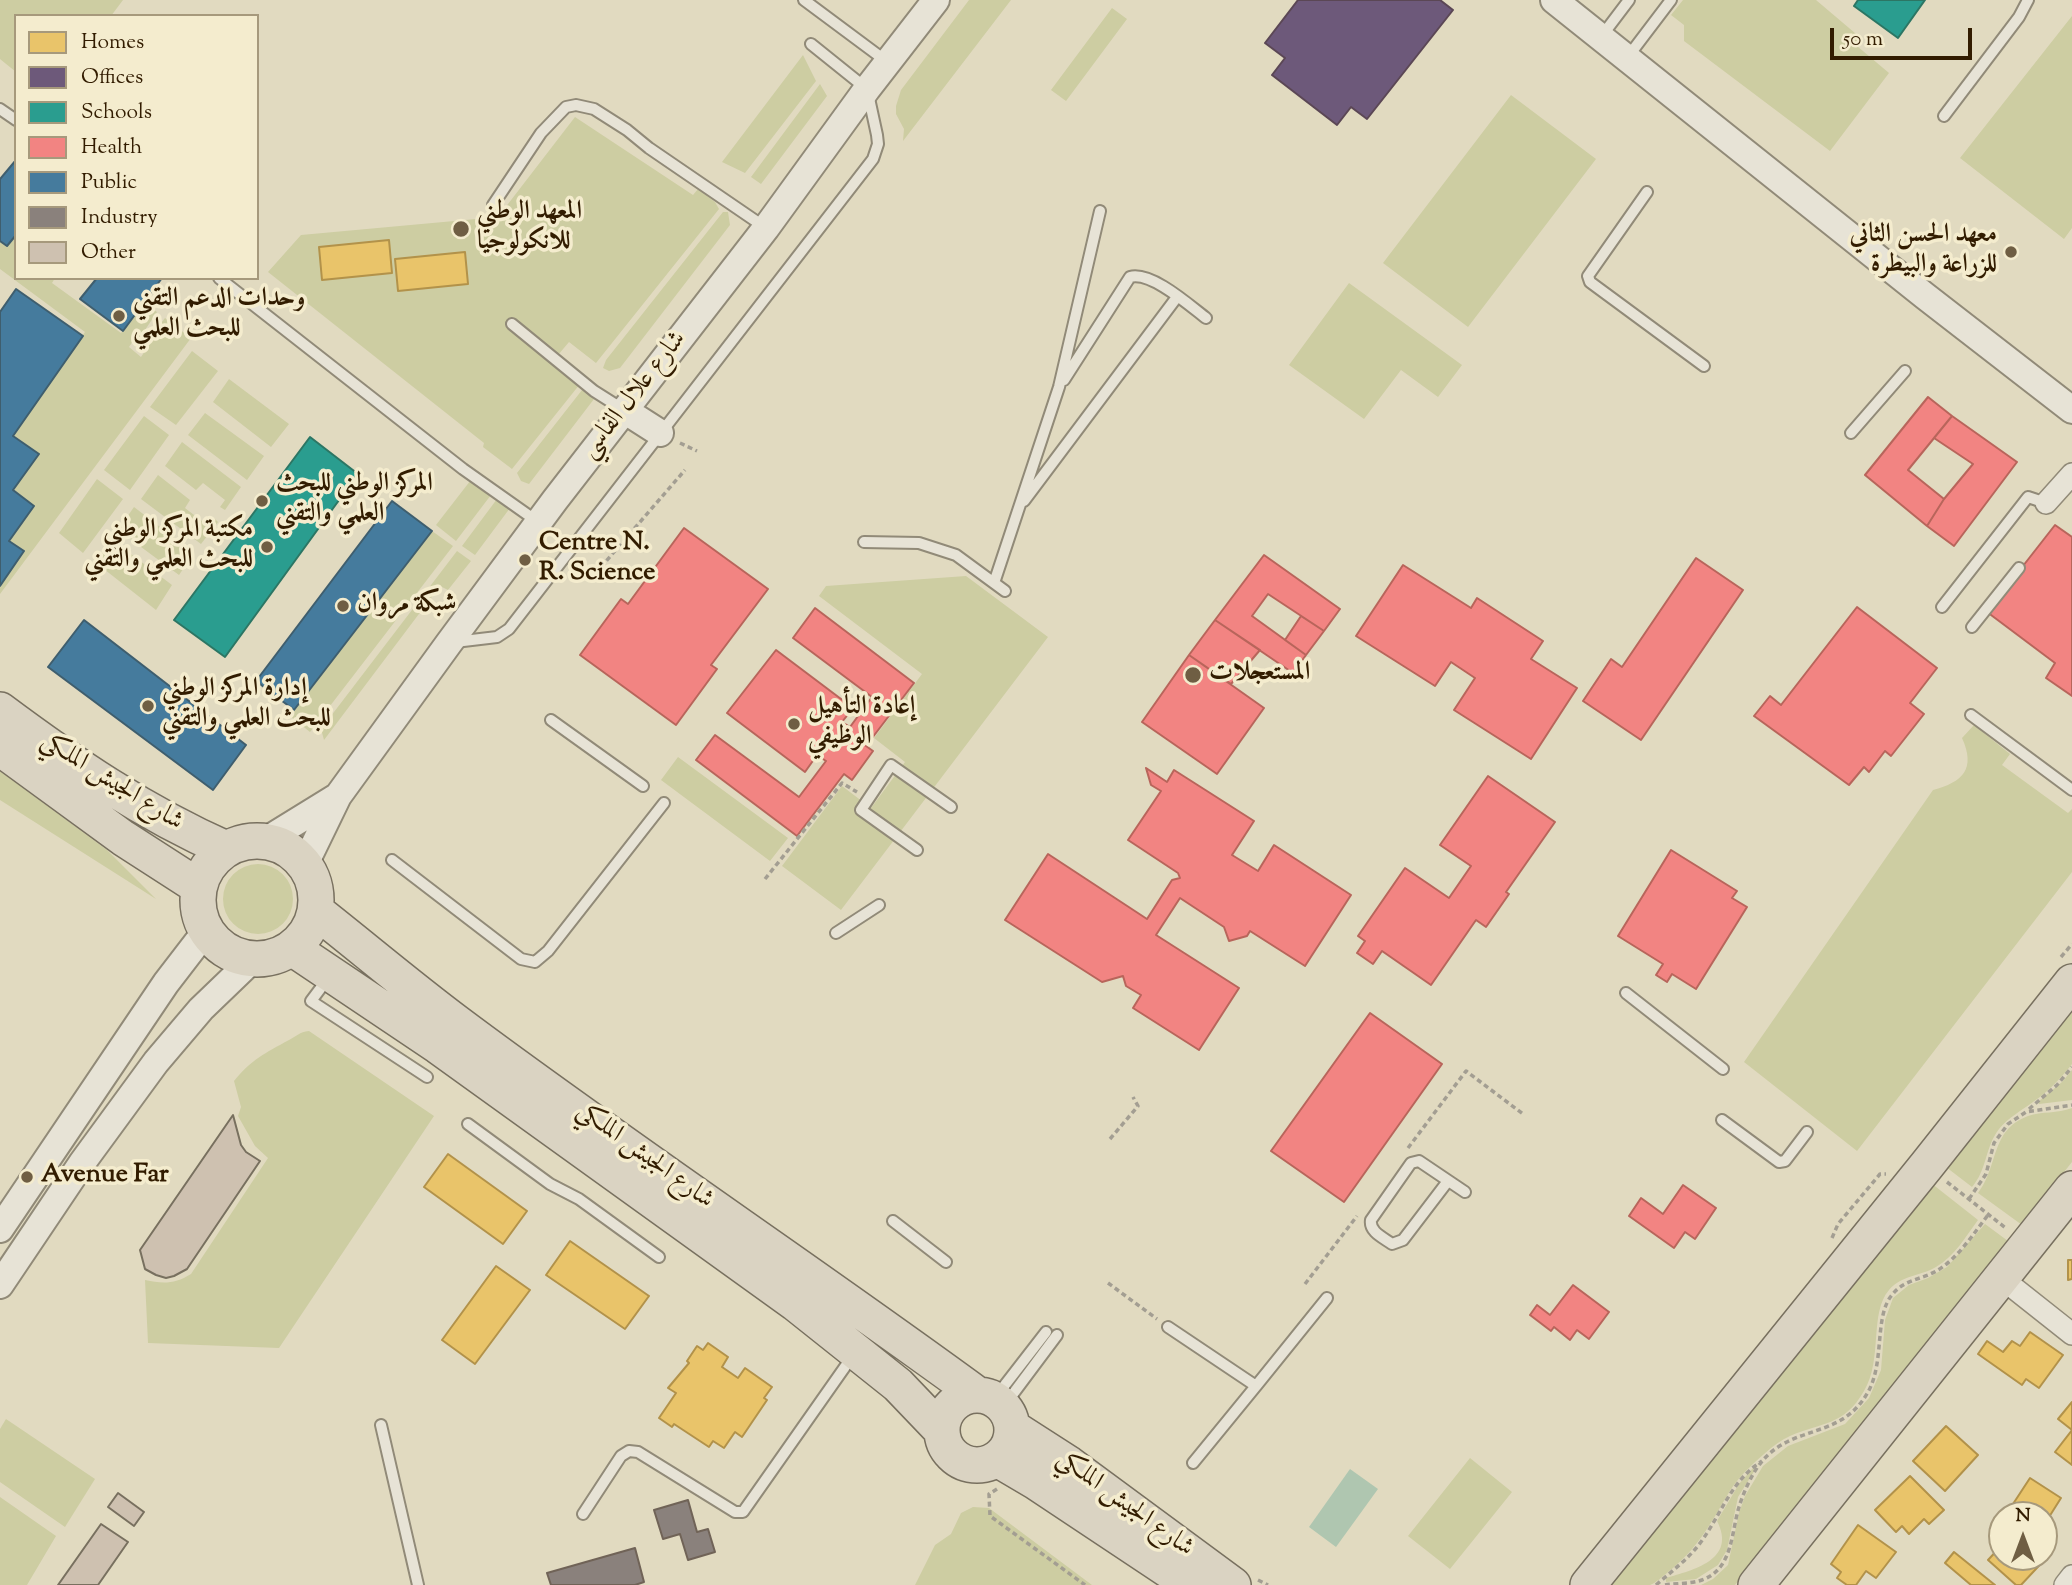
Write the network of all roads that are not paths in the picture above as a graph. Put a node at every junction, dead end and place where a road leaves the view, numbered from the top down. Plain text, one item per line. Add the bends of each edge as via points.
1 (804, 0) edge
2 (936, 0) edge
3 (1554, 0) edge
4 (1629, 0) edge
5 (1671, 0) edge
6 (2028, 0) edge
7 (1601, 37) junction
8 (811, 44) dead end
9 (1627, 58) junction
10 (888, 63) junction
11 (867, 89) junction
12 (1944, 116) dead end
13 (1647, 192) dead end
14 (493, 205) dead end
15 (1100, 211) dead end
16 (766, 228) junction
17 (222, 280) edge
18 (1177, 297) junction
19 (1206, 318) dead end
20 (512, 324) dead end
21 (1704, 366) dead end
22 (1905, 371) dead end
23 (1059, 387) junction
24 (2070, 405) edge
25 (624, 410) junction
26 (660, 433) junction
27 (1851, 433) dead end
28 (2072, 474) edge
29 (2046, 503) joint
30 (1018, 508) junction
31 (538, 522) junction
32 (864, 542) dead end
33 (2019, 568) dead end
34 (994, 583) junction
35 (1005, 591) dead end
36 (1942, 607) dead end
37 (1972, 627) dead end
38 (449, 643) junction
39 (0, 710) edge
40 (1970, 715) dead end
41 (551, 720) dead end
42 (0, 748) edge
43 (643, 786) dead end
44 (2072, 790) edge
45 (338, 796) junction
46 (664, 803) dead end
47 (951, 807) dead end
48 (265, 841) junction
49 (226, 849) junction
50 (917, 850) dead end
51 (392, 860) dead end
52 (305, 864) junction
53 (199, 887) junction
54 (879, 905) dead end
55 (316, 911) junction
56 (206, 931) junction
57 (836, 933) dead end
58 (292, 948) junction
59 (253, 959) junction
60 (330, 974) junction
61 (2072, 982) edge
62 (1626, 993) dead end
63 (1723, 1069) dead end
64 (427, 1077) dead end
65 (1722, 1120) dead end
66 (468, 1124) dead end
67 (1807, 1132) dead end
68 (1448, 1181) junction
69 (2072, 1189) edge
70 (1465, 1192) dead end
71 (893, 1221) dead end
72 (0, 1229) edge
73 (659, 1257) dead end
74 (946, 1262) dead end
75 (2000, 1277) junction
76 (0, 1285) edge
77 (1327, 1298) dead end
78 (1168, 1327) road end
79 (1051, 1333) dead end
80 (2072, 1334) edge
81 (855, 1352) junction
82 (1256, 1386) junction
83 (997, 1407) junction
84 (381, 1425) dead end
85 (942, 1431) junction
86 (1193, 1463) dead end
87 (1000, 1472) junction
88 (583, 1514) dead end
89 (2072, 1576) edge
90 (418, 1585) edge
91 (1191, 1585) edge
92 (1233, 1585) edge
93 (1588, 1585) edge
94 (1756, 1585) edge
95 (2065, 1585) edge

1 - 10 lane
2 - 10 street, شارع علال الفاسي
3 - 7 street
4 - 7 lane
5 - 9 lane
6 - 12 lane
7 - 9 street
8 - 11 lane
9 - 24 street via 1924,296
10 - 11 street, شارع علال الفاسي
11 - 16 street, شارع علال الفاسي
11 - 26 lane via 878,144 873,159
13 - 21 lane via 1588,276 1590,282
14 - 16 lane via 541,133 566,107 576,105 594,109 616,123
15 - 23 lane
16 - 25 street, شارع علال الفاسي
17 - 31 lane
18 - 19 lane
18 - 23 lane via 1152,279 1130,277
18 - 30 lane
20 - 25 lane
22 - 27 lane
23 - 30 lane
25 - 26 street
25 - 31 street, شارع علال الفاسي
26 - 38 lane via 509,629 497,637
28 - 29 street
29 - 36 lane via 2028,497
30 - 34 lane
31 - 38 street, شارع علال الفاسي
32 - 34 lane via 919,543 956,555
33 - 37 lane
34 - 35 lane
38 - 45 street, شارع علال الفاسي
39 - 49 main road, شارع الجيش الملكي via 143,808
40 - 44 lane
41 - 43 lane
42 - 53 main road, شارع الجيش الملكي
45 - 48 street, شارع علال الفاسي
45 - 52 street, شارع علال الفاسي
46 - 51 lane via 548,951 535,961 522,959
47 - 50 lane via 891,765 861,810
48 - 49 main road
48 - 52 main road via 281,845
49 - 53 main road via 208,866
52 - 55 main road via 315,887
53 - 56 main road via 200,917
54 - 57 lane
55 - 58 main road via 303,938
55 - 83 main road, شارع الجيش الملكي via 457,1022 678,1183
56 - 59 main road via 234,955
56 - 72 street
58 - 59 main road via 273,957
58 - 60 main road, شارع الجيش الملكي
59 - 76 street via 201,1009 156,1062
60 - 64 lane via 311,1001
60 - 81 main road, شارع الجيش الملكي via 704,1236
61 - 93 main road
62 - 63 lane
65 - 67 lane via 1779,1162 1785,1161
66 - 73 lane
68 - 68 lane via 1419,1161 1411,1163 1371,1220 1373,1231 1392,1244 1404,1240
68 - 70 lane
69 - 75 main road
71 - 74 lane
75 - 80 street
75 - 94 main road
77 - 82 lane
78 - 82 lane
79 - 83 lane
81 - 85 main road, شارع الجيش الملكي via 898,1385
81 - 88 lane via 743,1512 735,1512 638,1452 629,1451 621,1456
82 - 86 lane
83 - 85 main road via 970,1395 958,1400 949,1408
83 - 87 main road via 1011,1440
83 - 92 main road, شارع الجيش الملكي
84 - 90 lane
85 - 87 main road via 944,1442 959,1460
87 - 91 main road, شارع الجيش الملكي via 1036,1482
89 - 95 street

